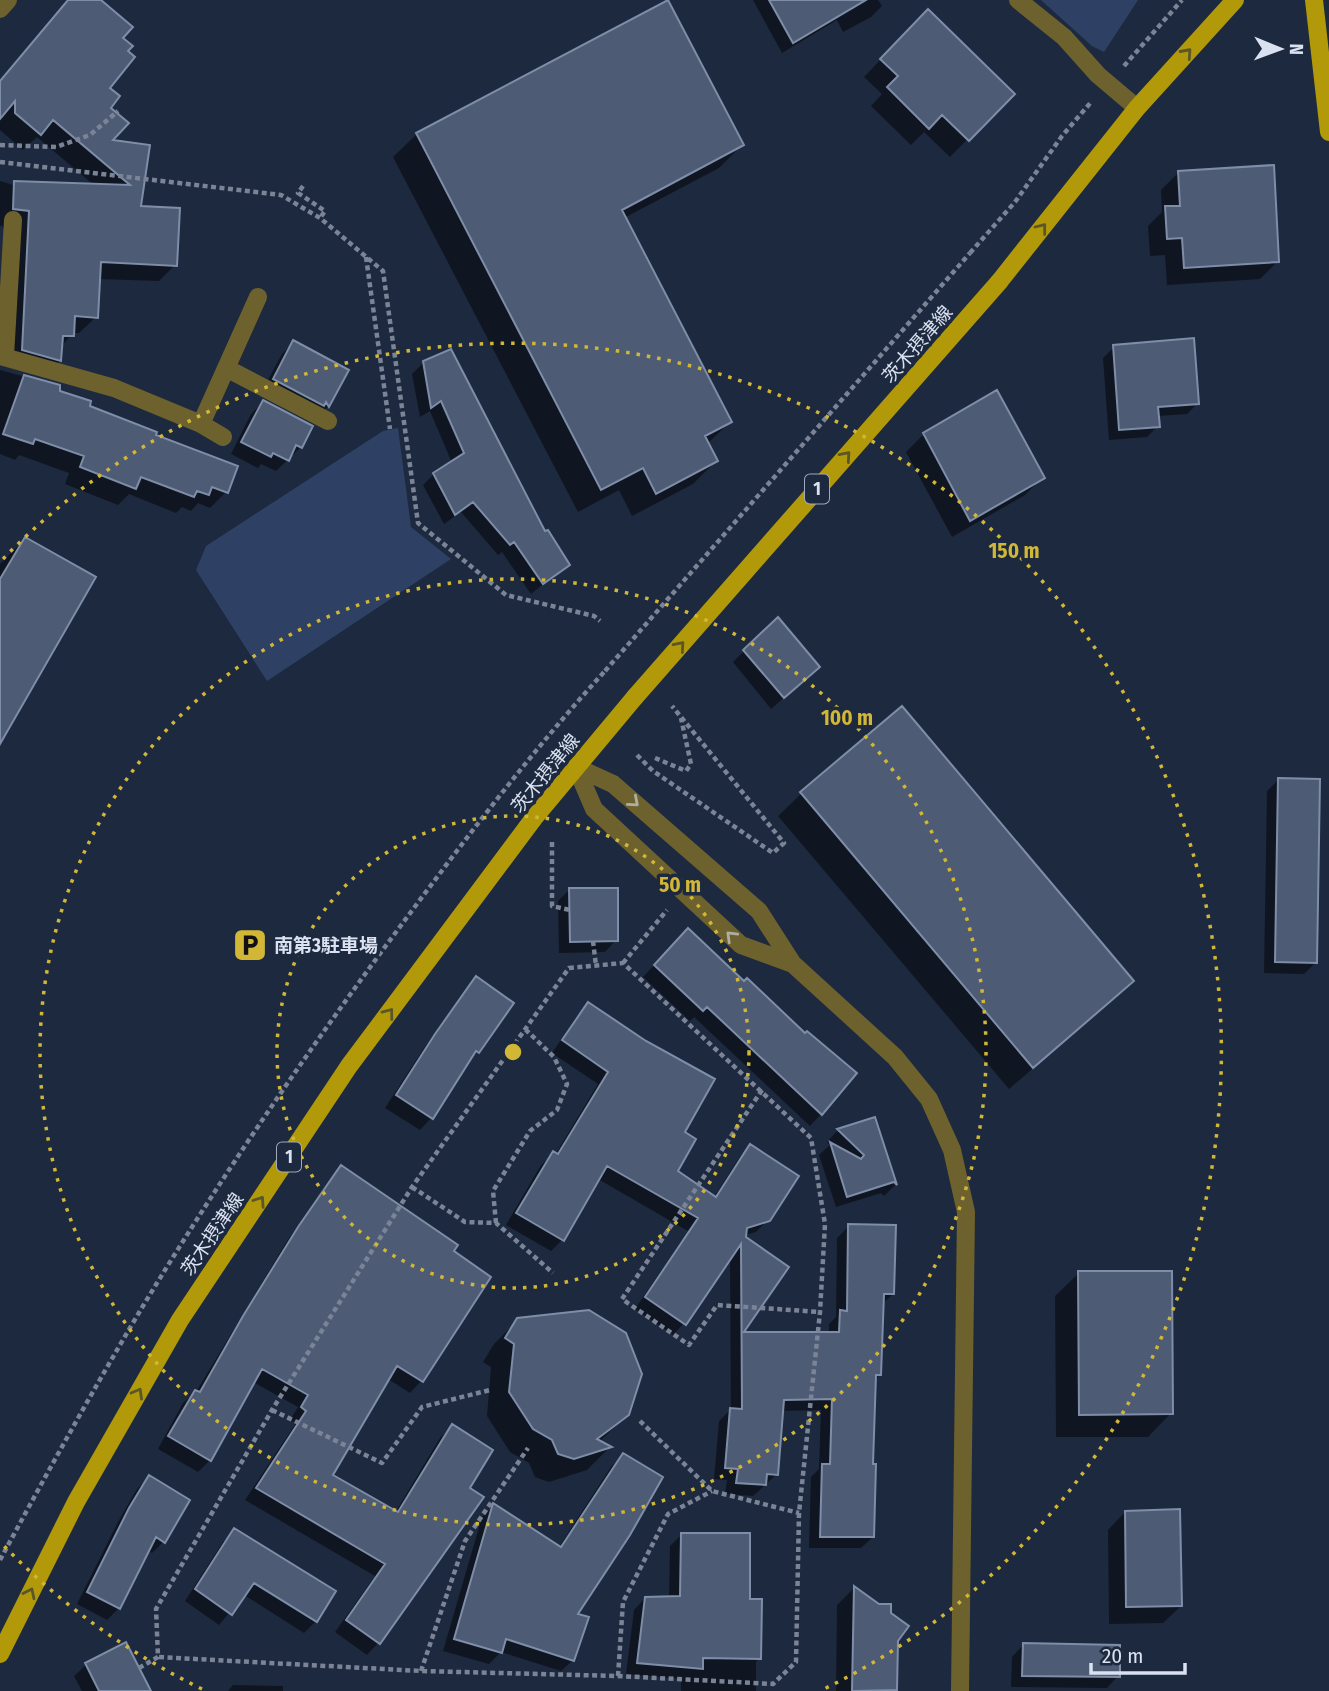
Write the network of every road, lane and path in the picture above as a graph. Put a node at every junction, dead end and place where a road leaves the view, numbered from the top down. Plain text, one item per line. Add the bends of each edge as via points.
1 (8, 0) edge
2 (1018, 0) edge
3 (1182, 0) edge
4 (1235, 0) edge
5 (1314, 0) edge
6 (0, 9) edge
7 (1108, 84) junction
8 (1137, 108) junction
9 (118, 111) dead end
10 (1329, 132) edge
11 (0, 145) edge
12 (0, 162) edge
13 (303, 186) dead end
14 (320, 218) junction
15 (13, 220) dead end
16 (366, 256) junction
17 (258, 297) dead end
18 (3, 356) edge
19 (226, 368) junction
20 (328, 421) dead end
21 (201, 424) junction
22 (390, 429) dead end
23 (223, 437) dead end
24 (600, 621) dead end
25 (672, 706) dead end
26 (680, 716) junction
27 (637, 755) dead end
28 (654, 758) dead end
29 (576, 767) junction
30 (552, 842) dead end
31 (683, 890) junction
32 (570, 910) dead end
33 (593, 941) dead end
34 (623, 963) junction
35 (793, 964) junction
36 (596, 965) junction
37 (525, 1029) junction
38 (762, 1090) junction
39 (412, 1187) junction
40 (496, 1223) junction
41 (553, 1273) dead end
42 (820, 1312) junction
43 (490, 1390) dead end
44 (272, 1410) junction
45 (640, 1421) dead end
46 (528, 1448) dead end
47 (712, 1491) junction
48 (799, 1513) junction
49 (0, 1560) edge
50 (0, 1654) edge
51 (158, 1657) junction
52 (139, 1668) dead end
53 (421, 1671) junction
54 (618, 1676) junction
55 (960, 1691) edge

1 - 6 street
2 - 7 street via 1064,37
3 - 7 path
8 -> 4 main road, 茨木摂津線 / 1
5 - 10 main road
7 - 8 street
7 - 49 path, bridge via 1062,136 1015,202 567,712 448,862 298,1067 146,1300
29 -> 8 main road, 茨木摂津線 / 1, bridge via 999,282
9 - 11 path via 90,135 56,147
12 - 14 path via 281,195
13 - 14 path via 298,193 325,211
14 - 16 path
15 - 18 street
16 - 22 path
16 - 24 path via 383,271 418,523 506,595
17 - 19 street
18 - 21 street via 114,387
19 - 20 street
19 - 21 street
21 - 23 street
25 - 26 path
26 - 27 path via 784,843 772,853 653,771
26 - 28 path via 691,764 686,771
29 - 31 street via 594,809
29 -> 35 street via 613,784 759,911
50 -> 29 main road, 茨木摂津線 / 1 via 76,1502 180,1320 349,1066
30 - 32 path via 552,906
31 - 34 path
35 -> 31 street via 741,945
33 - 36 path
34 - 36 path
34 - 38 path
35 - 55 street via 895,1057 929,1099 952,1150 961,1188 966,1212
36 - 37 path via 569,968
37 - 39 path
37 - 40 path via 554,1056 567,1084 557,1110 530,1131 493,1191
38 - 42 path via 811,1138 825,1224
38 - 42 path via 622,1299 689,1345 717,1305
39 - 40 path via 465,1222
39 - 44 path
40 - 41 path
42 - 48 path
43 - 44 path via 422,1407 382,1463
44 - 51 path via 156,1609
45 - 47 path
46 - 53 path via 464,1541
47 - 48 path
47 - 54 path via 668,1514 623,1602
48 - 54 path via 796,1662 773,1685
51 - 52 path
51 - 53 path
53 - 54 path

